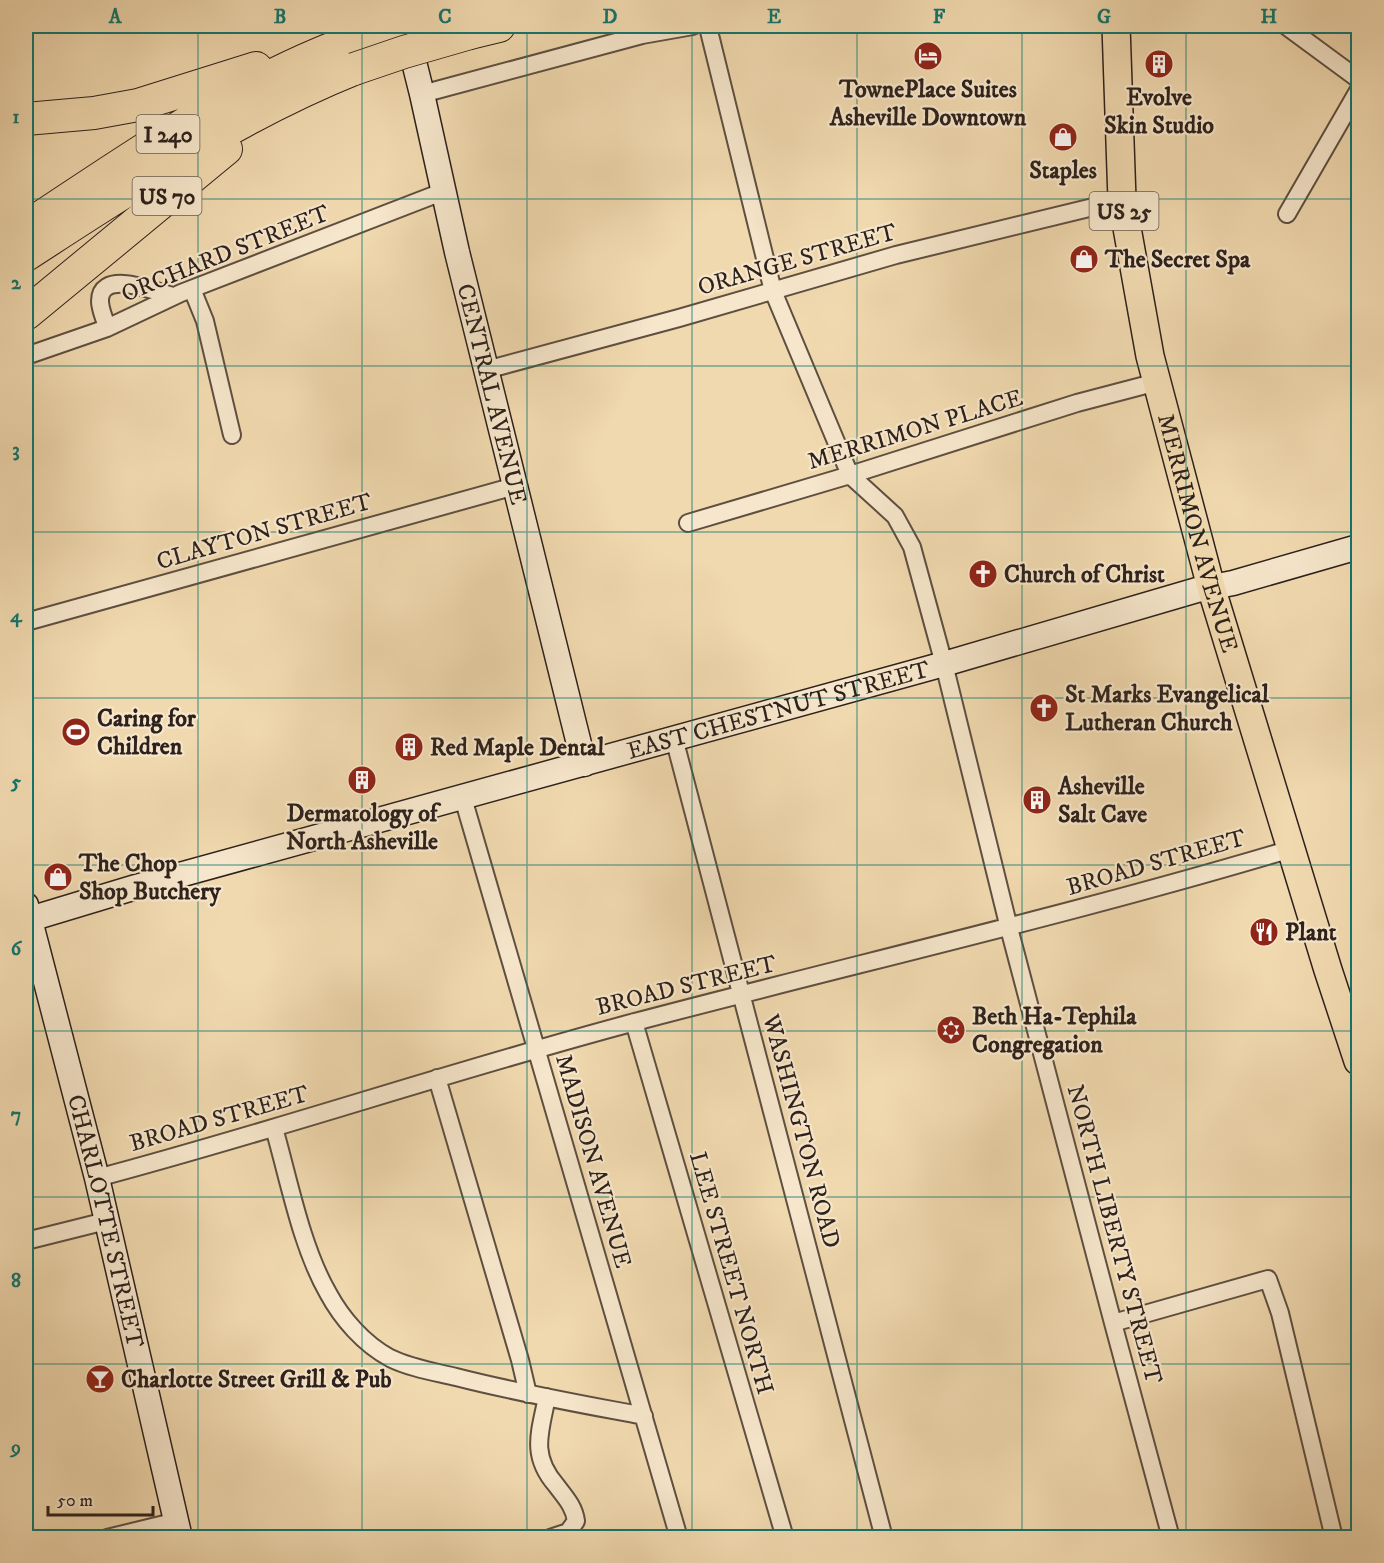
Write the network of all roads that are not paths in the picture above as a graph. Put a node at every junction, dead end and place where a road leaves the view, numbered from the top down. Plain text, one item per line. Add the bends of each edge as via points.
1 (398, 26) edge
2 (405, 26) edge
3 (499, 26) edge
4 (703, 26) edge
5 (1116, 26) edge
6 (1286, 26) edge
7 (339, 55) junction
8 (1359, 79) edge
9 (314, 85) junction
10 (1359, 92) edge
11 (422, 94) junction
12 (26, 119) edge
13 (442, 192) junction
14 (1122, 200) junction
15 (1287, 214) dead end
16 (26, 227) edge
17 (26, 255) edge
18 (192, 289) junction
19 (773, 291) junction
20 (173, 296) junction
21 (26, 314) edge
22 (107, 328) junction
23 (26, 356) edge
24 (486, 370) junction
25 (1156, 382) junction
26 (232, 435) dead end
27 (850, 475) junction
28 (515, 486) junction
29 (687, 523) dead end
30 (1359, 547) edge
31 (1211, 587) junction
32 (26, 622) edge
33 (944, 664) junction
34 (674, 738) junction
35 (584, 764) junction
36 (463, 798) junction
37 (1291, 849) junction
38 (27, 915) edge
39 (1010, 928) junction
40 (742, 995) junction
41 (634, 1022) junction
42 (536, 1050) junction
43 (1359, 1061) edge
44 (437, 1078) junction
45 (274, 1128) junction
46 (97, 1178) junction
47 (106, 1221) junction
48 (26, 1241) edge
49 (1113, 1323) junction
50 (528, 1394) junction
51 (547, 1397) junction
52 (644, 1416) junction
53 (178, 1529) edge
54 (107, 1538) edge
55 (550, 1538) edge
56 (679, 1538) edge
57 (784, 1538) edge
58 (884, 1538) edge
59 (1171, 1538) edge
60 (1334, 1538) edge

1 - 7 highway, I 240
2 - 11 street, CENTRAL AVENUE
3 - 7 highway, I 240, bridge via 404,52
4 - 11 street via 642,35
4 - 19 street
5 - 14 main road, MERRIMON AVENUE / US 25
6 - 8 street
7 - 9 highway, I 240
7 - 12 highway via 254,69 138,105
7 - 16 highway, I 240 via 263,81 164,136
9 - 17 highway, I 240 via 179,157
9 - 21 highway, US 70 via 193,175
10 - 15 street
11 - 13 street, CENTRAL AVENUE
13 - 18 street, ORCHARD STREET
13 - 24 street, CENTRAL AVENUE
14 - 19 street, ORANGE STREET via 896,255
14 - 25 main road, MERRIMON AVENUE / US 25
18 - 20 street, ORCHARD STREET
18 - 26 street via 204,321
19 - 24 street, ORANGE STREET
19 - 27 street
20 - 22 street, ORCHARD STREET
20 - 22 street via 131,284 107,287 100,299
22 - 23 street, ORCHARD STREET
24 - 28 street, CENTRAL AVENUE
25 - 27 street, MERRIMON PLACE
25 - 31 main road, MERRIMON AVENUE / US 25
27 - 29 street, MERRIMON PLACE
27 - 33 street, NORTH LIBERTY STREET via 894,516 912,547
28 - 32 street, CLAYTON STREET
28 - 35 street, CENTRAL AVENUE
30 - 31 street, EAST CHESTNUT STREET
31 - 33 street, EAST CHESTNUT STREET
31 - 37 main road, MERRIMON AVENUE / US 25
33 - 34 street, EAST CHESTNUT STREET
33 - 39 street, NORTH LIBERTY STREET
34 - 35 street, EAST CHESTNUT STREET
34 - 40 street, WASHINGTON ROAD
35 - 36 street, EAST CHESTNUT STREET
36 - 38 street, EAST CHESTNUT STREET
36 - 42 street, MADISON AVENUE
37 - 39 street, BROAD STREET
37 - 43 main road, MERRIMON AVENUE / US 25
38 - 46 street, CHARLOTTE STREET
39 - 40 street, BROAD STREET
39 - 49 street, NORTH LIBERTY STREET
40 - 41 street, BROAD STREET
40 - 58 street, WASHINGTON ROAD
41 - 42 street, BROAD STREET
41 - 57 street, LEE STREET NORTH
42 - 44 street, BROAD STREET
42 - 52 street, MADISON AVENUE
44 - 45 street, BROAD STREET
44 - 50 street
45 - 46 street, BROAD STREET
45 - 50 street via 314,1264 327,1292 354,1329 391,1358
46 - 47 street, CHARLOTTE STREET
47 - 48 street
47 - 53 street, CHARLOTTE STREET
49 - 59 street, NORTH LIBERTY STREET
49 - 60 street via 1268,1279 1280,1313
50 - 51 street
51 - 52 street
51 - 55 street via 538,1442 540,1460 574,1509 576,1521 568,1532
52 - 56 street, MADISON AVENUE
53 - 54 street

